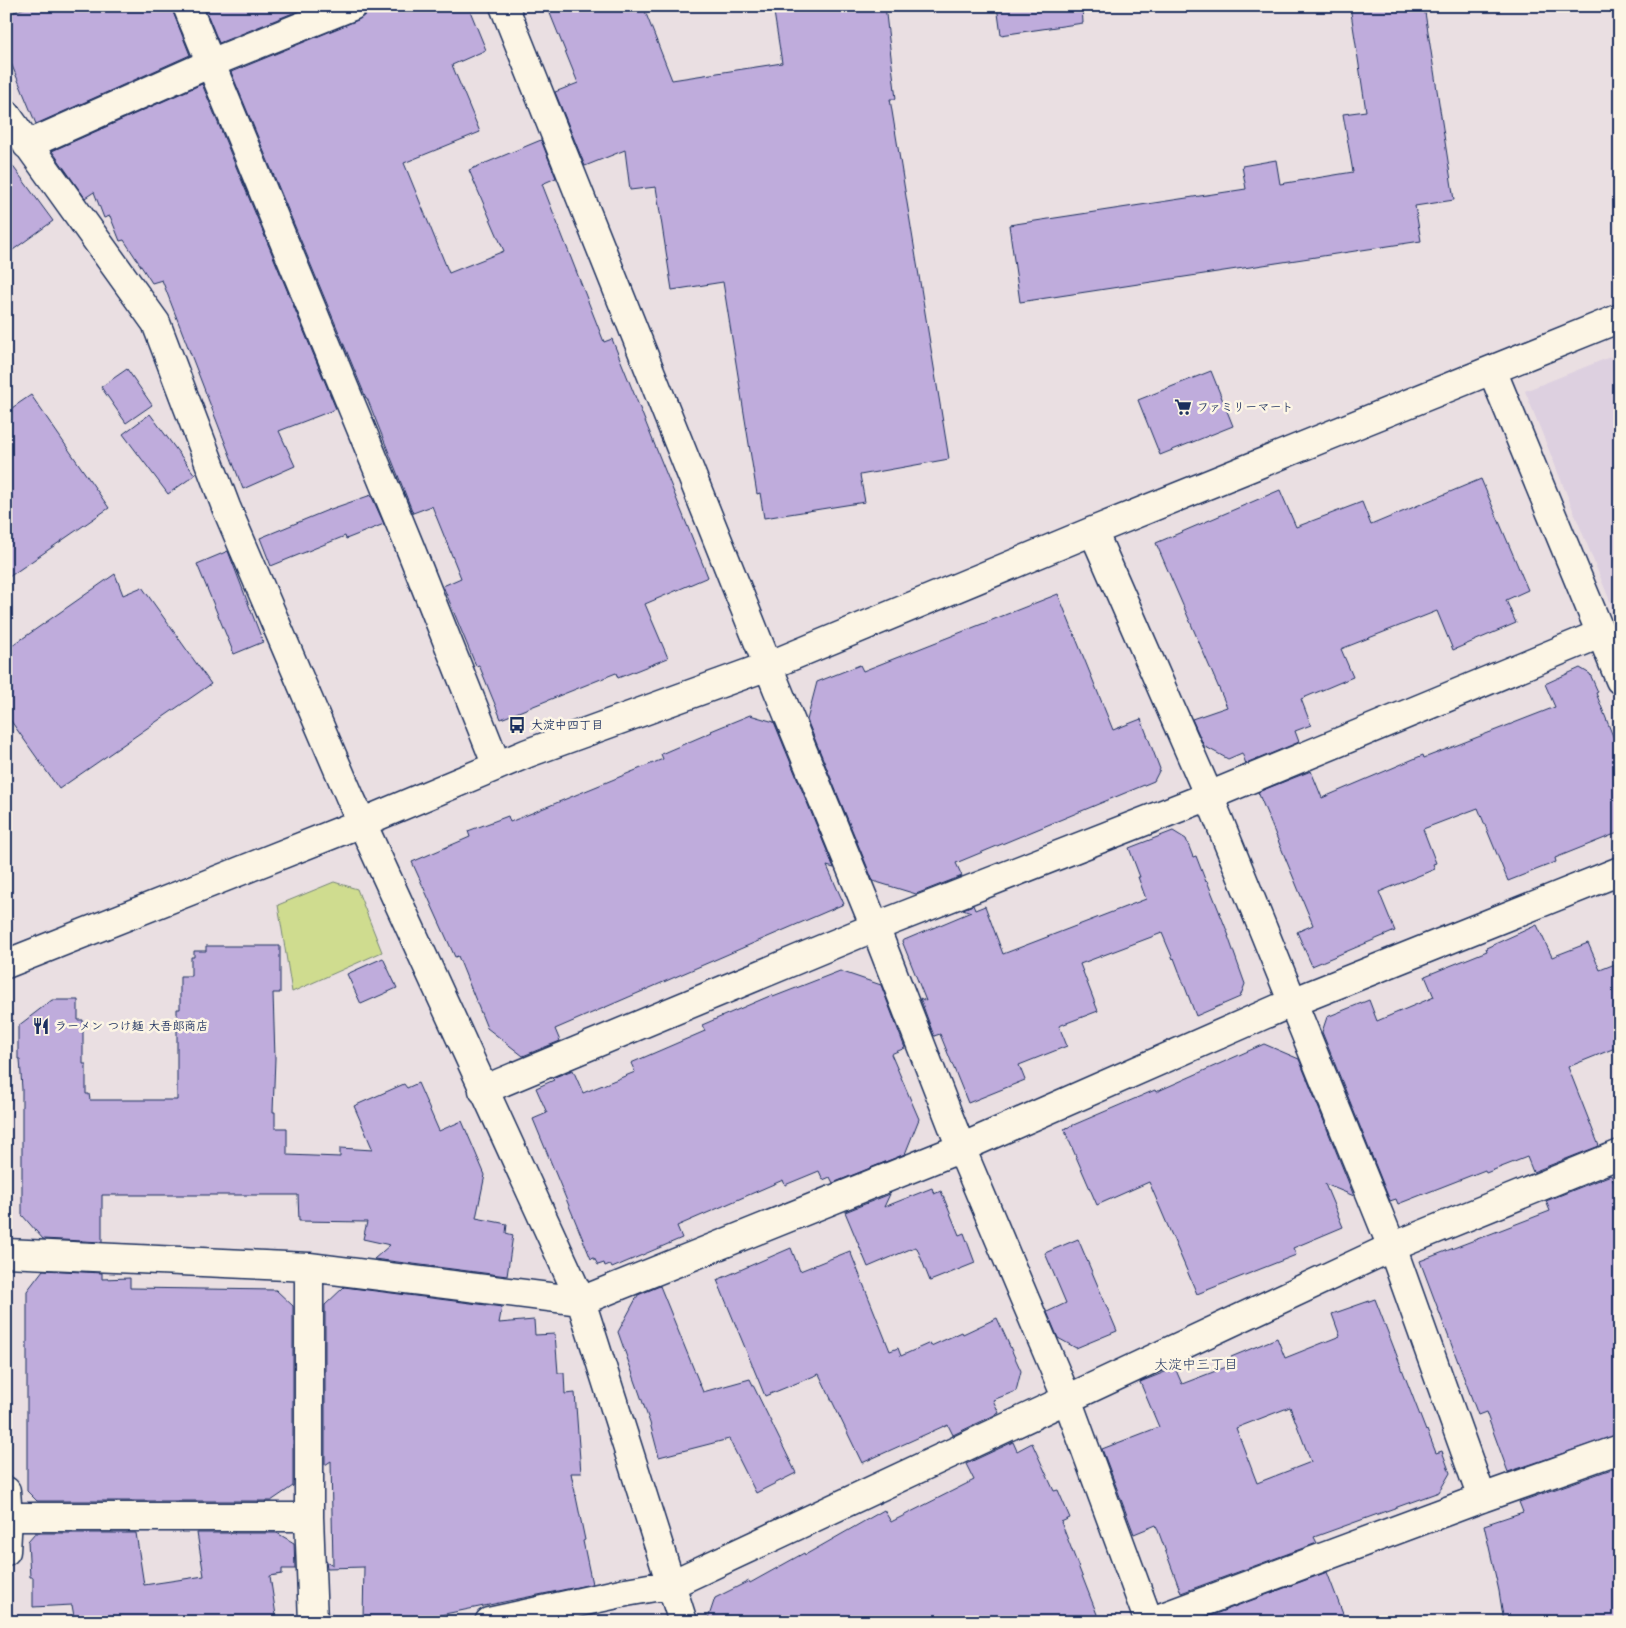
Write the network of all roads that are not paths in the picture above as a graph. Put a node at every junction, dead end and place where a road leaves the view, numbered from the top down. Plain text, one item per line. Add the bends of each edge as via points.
1 (187, 6) edge
2 (351, 6) edge
3 (504, 6) edge
4 (211, 63) junction
5 (6, 114) edge
6 (27, 145) junction
7 (1620, 318) edge
8 (1492, 370) junction
9 (1093, 531) junction
10 (1600, 634) junction
11 (768, 666) junction
12 (1620, 680) edge
13 (497, 766) junction
14 (1209, 796) junction
15 (361, 823) junction
16 (1620, 871) edge
17 (875, 927) junction
18 (6, 964) edge
19 (1293, 1002) junction
20 (483, 1090) junction
21 (961, 1148) junction
22 (1620, 1154) edge
23 (1392, 1248) junction
24 (6, 1253) edge
25 (309, 1267) junction
26 (581, 1302) junction
27 (1067, 1400) junction
28 (1620, 1449) edge
29 (1482, 1498) junction
30 (7, 1504) edge
31 (309, 1517) junction
32 (6, 1551) edge
33 (672, 1584) junction
34 (493, 1621) edge
35 (313, 1622) edge
36 (683, 1622) edge
37 (1149, 1622) edge

1 - 4 street
2 - 4 street
3 - 11 street
4 - 6 street
4 - 13 street
5 - 6 street
6 - 15 street via 156,323 226,507
7 - 8 street
8 - 9 street
8 - 10 street
9 - 11 street
9 - 14 street
10 - 12 street
10 - 14 street
11 - 13 street
11 - 17 street
13 - 15 street
14 - 17 street
14 - 19 street
15 - 18 street
15 - 20 street
16 - 19 street
17 - 20 street
17 - 21 street
19 - 21 street
19 - 23 street
20 - 26 street
21 - 26 street
21 - 27 street
22 - 23 street
23 - 27 street
23 - 29 street
24 - 25 street
25 - 26 street
25 - 31 street
26 - 33 street
27 - 33 street
27 - 37 street
28 - 29 street
29 - 37 street
30 - 31 street
30 - 32 street
31 - 35 street
33 - 34 street
33 - 36 street

